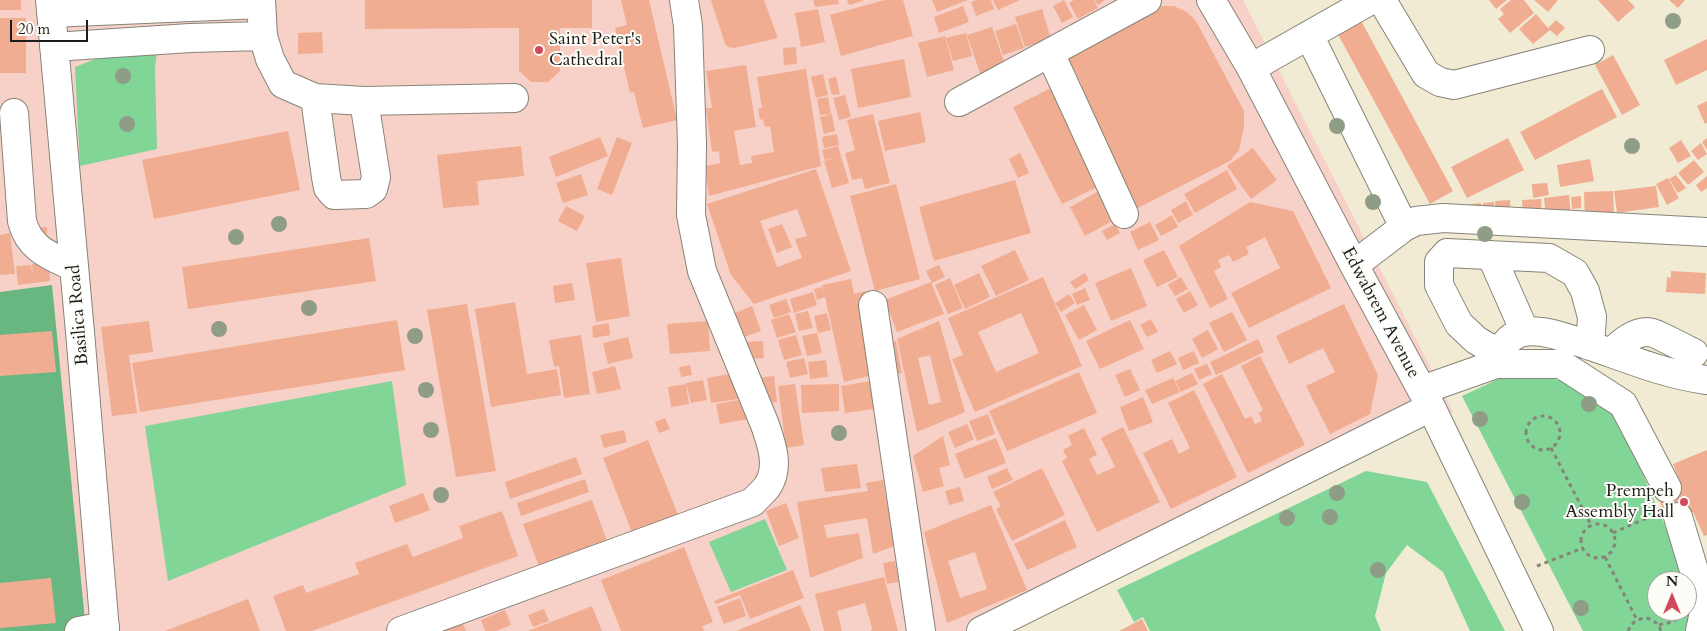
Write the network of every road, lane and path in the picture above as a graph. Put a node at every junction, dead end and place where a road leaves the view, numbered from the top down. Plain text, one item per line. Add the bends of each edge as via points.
1 (684, 0) edge
2 (1147, 0) edge
3 (1212, 0) edge
4 (1372, 0) edge
5 (261, 2) edge
6 (50, 6) edge
7 (1309, 35) junction
8 (263, 36) junction
9 (54, 47) junction
10 (1590, 50) dead end
11 (1050, 52) junction
12 (1251, 68) junction
13 (315, 98) junction
14 (514, 98) dead end
15 (364, 101) junction
16 (959, 102) dead end
17 (14, 113) dead end
18 (1124, 214) dead end
19 (11, 222) edge
20 (1404, 228) junction
21 (1707, 232) edge
22 (1491, 255) junction
23 (1354, 265) junction
24 (74, 267) junction
25 (874, 306) dead end
26 (1525, 332) junction
27 (1601, 349) junction
28 (1694, 353) dead end
29 (1497, 359) junction
30 (1707, 380) edge
31 (1426, 399) junction
32 (1551, 448) junction
33 (1667, 488) dead end
34 (1666, 516) joint
35 (1591, 525) junction
36 (1613, 533) junction
37 (1583, 548) junction
38 (1605, 557) junction
39 (1512, 576) junction
40 (1637, 620) junction
41 (105, 629) edge
42 (79, 631) edge
43 (401, 631) edge
44 (921, 631) edge
45 (981, 631) edge
46 (1539, 631) edge
47 (1628, 631) edge
48 (1662, 631) edge
49 (1700, 631) edge

1 - 43 street via 689,46 691,215 702,271 772,448 774,471 767,487 753,502
2 - 11 street
3 - 12 street, Edwabrem Avenue
4 - 7 street
4 - 10 street via 1383,2 1426,74 1447,84 1454,85
5 - 6 street
5 - 8 street
6 - 9 street, Basilica Road
7 - 12 street
7 - 20 street
8 - 9 street
8 - 13 street via 283,84
9 - 24 street, Basilica Road
11 - 16 street
11 - 18 street
12 - 23 street, Edwabrem Avenue
13 - 15 street
13 - 15 street via 328,188 334,196 366,194 373,189 376,177
14 - 15 street
17 - 19 street
19 - 24 street via 25,232 42,252
20 - 21 street via 1416,222 1443,218
20 - 23 street
22 - 26 street
22 - 27 street via 1548,258 1575,273 1585,291
22 - 29 street via 1447,254 1439,262 1439,285 1459,324
23 - 31 street, Edwabrem Avenue
24 - 41 street, Basilica Road
25 - 44 street
26 - 27 street via 1556,334
26 - 29 street via 1504,344
27 - 28 street via 1619,345 1633,335 1649,332
27 - 30 street via 1682,377
29 - 31 street
29 - 33 street via 1561,364 1623,404
31 - 39 street, Edwabrem Avenue
31 - 45 street
32 - 32 path via 1559,436 1559,429 1549,418 1534,418 1526,430 1526,438 1536,449
32 - 35 path
34 - 36 path
34 - 49 street via 1705,607
35 - 36 path via 1606,526
35 - 37 path via 1581,536
36 - 38 path via 1615,545
37 - 38 path via 1590,556
37 - 39 path
38 - 40 path
39 - 46 street, Edwabrem Avenue
40 - 47 path
40 - 48 path via 1654,620
41 - 42 street

